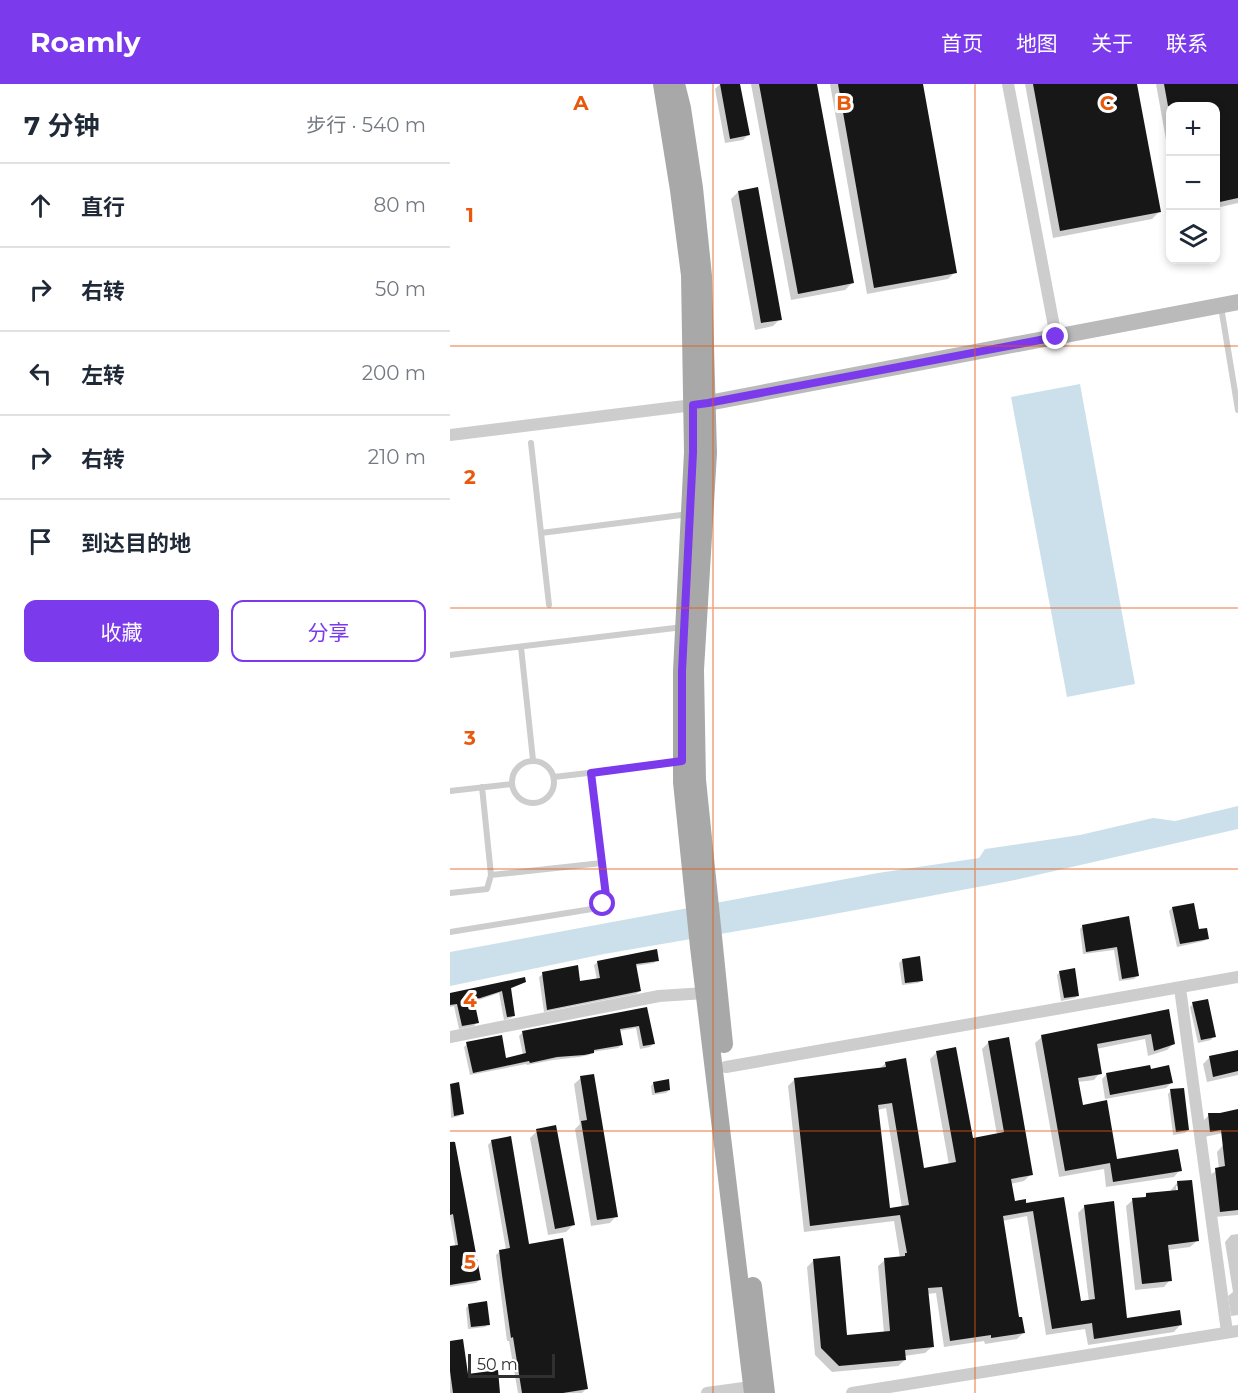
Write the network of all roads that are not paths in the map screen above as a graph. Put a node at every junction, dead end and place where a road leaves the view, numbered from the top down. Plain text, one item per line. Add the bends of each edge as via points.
1 (662, 84) edge
2 (676, 84) edge
3 (1008, 84) edge
4 (1238, 302) edge
5 (1220, 306) junction
6 (1056, 337) junction
7 (700, 404) junction
8 (1238, 410) edge
9 (450, 435) edge
10 (531, 443) dead end
11 (690, 513) junction
12 (541, 533) junction
13 (549, 605) dead end
14 (684, 627) junction
15 (520, 647) junction
16 (450, 655) edge
17 (533, 760) junction
18 (690, 762) junction
19 (591, 773) junction
20 (554, 777) junction
21 (512, 784) junction
22 (482, 787) junction
23 (450, 791) edge
24 (602, 863) junction
25 (491, 875) junction
26 (450, 893) edge
27 (450, 932) edge
28 (706, 946) junction
29 (1238, 977) edge
30 (1180, 988) junction
31 (705, 993) junction
32 (450, 1037) edge
33 (726, 1067) junction
34 (1232, 1332) edge
35 (759, 1389) edge
36 (708, 1393) edge
37 (852, 1393) edge

1 - 7 main road via 690,275
2 - 7 main road via 694,188 703,276
3 - 6 street
4 - 5 street
5 - 6 street
5 - 8 lane
6 - 7 street
7 - 9 street
7 - 11 main road
7 - 18 main road via 708,453
10 - 12 lane
11 - 12 lane
11 - 14 main road
12 - 13 lane
14 - 15 lane
14 - 18 main road via 682,671
15 - 16 lane
15 - 17 lane
17 - 20 lane via 549,767
17 - 21 lane via 518,767
18 - 19 lane
18 - 28 main road via 682,782
19 - 20 lane
19 - 24 lane
20 - 21 lane via 552,792 538,802 518,797
21 - 22 lane
22 - 23 lane
22 - 25 lane
24 - 25 lane
24 - 27 lane via 606,896 598,908
25 - 26 lane via 487,889
28 - 31 main road
28 - 33 main road
29 - 30 street
30 - 33 street
30 - 34 street
31 - 32 street via 659,996
31 - 35 main road
33 - 35 main road
34 - 37 street
35 - 36 street

